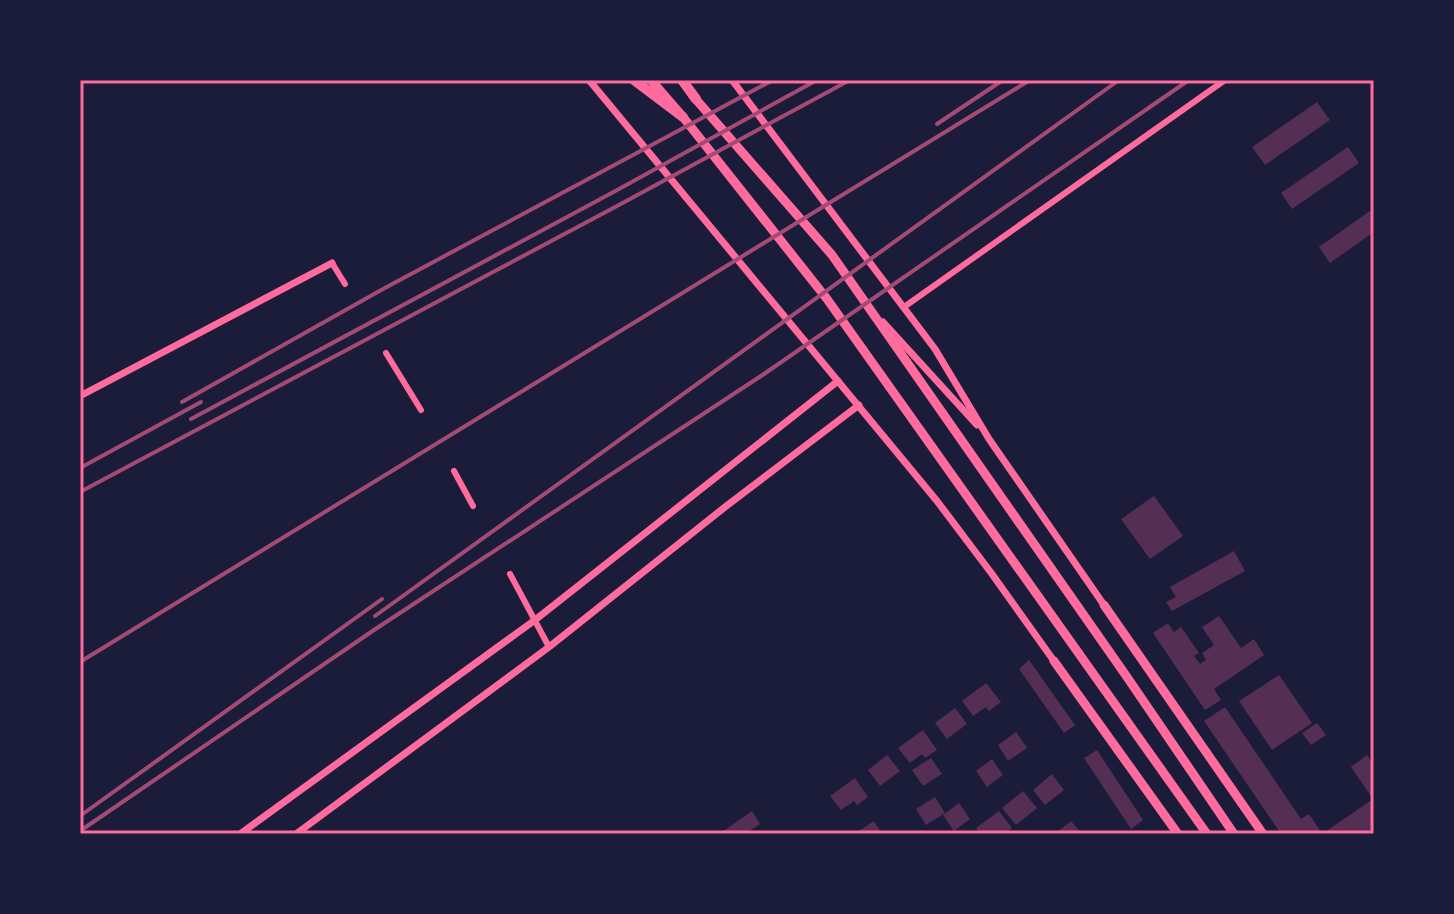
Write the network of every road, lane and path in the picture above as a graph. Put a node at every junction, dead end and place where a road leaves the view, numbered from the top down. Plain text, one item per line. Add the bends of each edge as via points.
1 (589, 80) edge
2 (634, 80) edge
3 (651, 80) edge
4 (680, 80) edge
5 (732, 80) edge
6 (1225, 80) edge
7 (696, 99) joint
8 (683, 117) junction
9 (332, 263) joint
10 (345, 284) dead end
11 (867, 304) junction
12 (904, 307) junction
13 (386, 353) dead end
14 (838, 381) junction
15 (80, 396) edge
16 (859, 405) junction
17 (421, 410) dead end
18 (989, 439) junction
19 (454, 471) dead end
20 (473, 506) dead end
21 (510, 574) dead end
22 (1104, 605) joint
23 (535, 620) junction
24 (549, 647) junction
25 (1054, 661) joint
26 (1232, 831) edge
27 (240, 834) edge
28 (296, 834) edge
29 (1178, 834) edge
30 (1207, 834) edge
31 (1263, 834) edge

1 - 14 street
2 - 8 highway
3 - 8 highway
4 - 7 highway
5 - 12 street
6 - 12 street
7 - 11 highway via 832,255
8 - 30 highway via 827,299
9 - 10 street
9 - 15 street
11 - 18 street
11 - 26 highway
12 - 18 street
13 - 17 street
14 - 16 street
14 - 23 street
16 - 24 street
16 - 25 street
18 - 22 street
19 - 20 street
21 - 23 street
22 - 31 highway
23 - 24 street
23 - 27 street
24 - 28 street
25 - 29 highway

